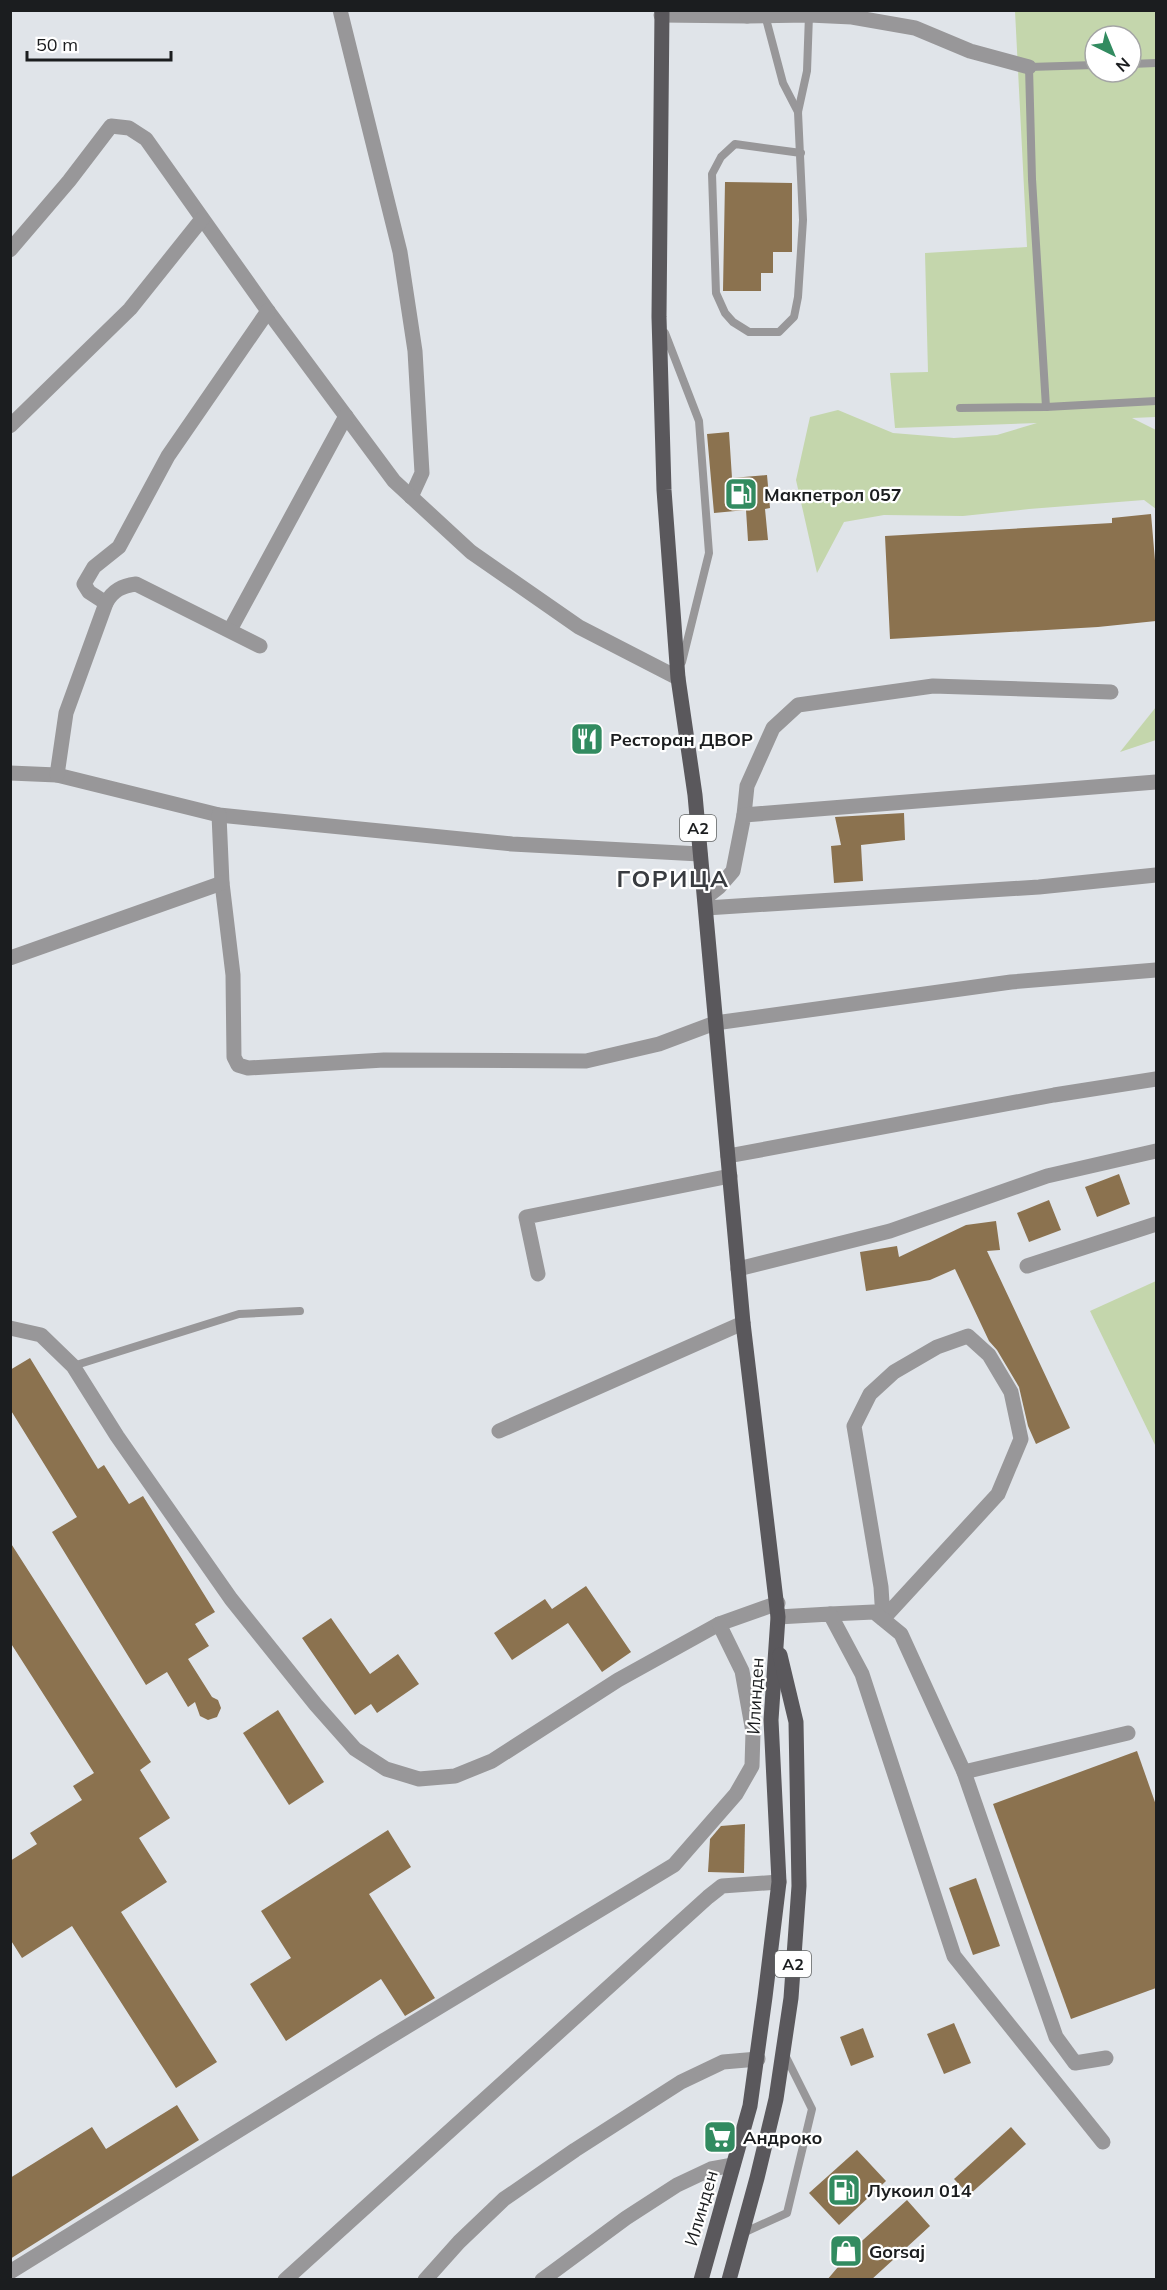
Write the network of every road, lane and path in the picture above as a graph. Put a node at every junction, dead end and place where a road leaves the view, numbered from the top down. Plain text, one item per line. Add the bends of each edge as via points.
1 (340, 10) edge
2 (662, 13) edge
3 (748, 13) edge
4 (765, 15) junction
5 (808, 15) junction
6 (1083, 65) edge
7 (1029, 67) junction
8 (798, 112) junction
9 (801, 153) junction
10 (202, 219) junction
11 (10, 250) edge
12 (268, 311) junction
13 (659, 317) junction
14 (1156, 401) edge
15 (1046, 407) junction
16 (960, 408) dead end
17 (346, 416) junction
18 (10, 426) edge
19 (411, 497) junction
20 (106, 603) junction
21 (230, 630) junction
22 (260, 646) dead end
23 (678, 678) junction
24 (1111, 692) dead end
25 (10, 772) edge
26 (57, 775) junction
27 (1156, 782) edge
28 (219, 815) junction
29 (744, 815) junction
30 (700, 854) junction
31 (1156, 875) edge
32 (222, 883) junction
33 (706, 903) junction
34 (10, 958) edge
35 (1156, 970) edge
36 (716, 1023) junction
37 (1156, 1079) edge
38 (1156, 1151) edge
39 (728, 1156) junction
40 (730, 1176) junction
41 (1156, 1224) edge
42 (1027, 1266) dead end
43 (738, 1269) junction
44 (538, 1274) dead end
45 (300, 1311) dead end
46 (743, 1323) junction
47 (10, 1328) edge
48 (73, 1366) junction
49 (499, 1431) dead end
50 (778, 1610) junction
51 (830, 1614) junction
52 (883, 1619) junction
53 (719, 1624) junction
54 (777, 1644) junction
55 (1128, 1733) dead end
56 (964, 1772) junction
57 (779, 1882) junction
58 (784, 2052) junction
59 (1106, 2058) dead end
60 (758, 2059) junction
61 (1103, 2142) dead end
62 (733, 2165) junction
63 (742, 2234) junction
64 (10, 2272) edge
65 (285, 2280) edge
66 (425, 2280) edge
67 (542, 2280) edge
68 (700, 2280) edge
69 (729, 2280) edge

1 - 19 street via 400,252 416,351 422,473
2 - 3 street
2 - 13 main road, A2
3 - 4 street
4 - 5 street
4 - 8 lane via 783,82
5 - 7 street via 852,17 915,28 970,51
5 - 8 lane via 807,71
6 - 7 lane
7 - 15 lane
8 - 9 lane
9 - 9 lane via 735,144 721,157 712,174 716,293 725,313 749,332 778,332 794,317 803,220
10 - 11 street via 146,139 129,128 111,126
10 - 12 street
10 - 18 street via 130,309
12 - 17 street
12 - 20 street via 168,456 119,547 88,575 84,584 89,592
13 - 23 main road, A2 via 664,490
13 - 23 lane via 699,421 709,553
14 - 15 lane
15 - 16 lane
17 - 19 street via 394,481
17 - 21 street
19 - 23 street via 471,552 579,627
20 - 21 street via 122,586 136,584
20 - 26 street via 66,713
21 - 22 street
23 - 30 main road, A2
24 - 29 street via 933,686 798,705 773,728 747,786
25 - 26 street
26 - 28 street
27 - 29 street
28 - 30 street via 512,844
28 - 32 street
29 - 33 street via 733,871
30 - 33 main road, A2
31 - 33 street via 1039,887
32 - 34 street
32 - 36 street via 233,975 234,1057 238,1065 248,1068 384,1060 586,1061 659,1044
33 - 36 main road, A2
35 - 36 street via 1011,981
36 - 39 main road, A2
37 - 39 street
38 - 43 street via 1047,1176 890,1231
39 - 40 main road, A2
40 - 43 main road, A2
40 - 44 street via 526,1217
41 - 42 street
43 - 46 main road, A2
45 - 48 lane via 239,1314
46 - 49 street
46 - 50 main road, A2
47 - 48 street via 41,1335
48 - 53 street via 231,1599 356,1749 386,1769 419,1779 454,1776 492,1761 618,1680
50 - 51 street
50 - 53 street
50 - 54 main road, A2
51 - 52 street via 874,1612
51 - 61 street via 862,1674 954,1956
52 - 52 street via 998,1494 1022,1439 1011,1392 989,1355 968,1336 937,1347 894,1372 870,1394 854,1426
52 - 56 street via 902,1634
53 - 64 street via 742,1671 753,1732 752,1766 736,1794 674,1865
54 - 57 main road, Илинден / A2 via 771,1719
54 - 58 main road, Илинден / A2 via 796,1722 799,1886
55 - 56 street
56 - 59 street via 1056,2037 1075,2063
57 - 60 main road, Илинден / A2
57 - 65 street via 722,1886 708,1897
58 - 63 main road, Илинден / A2
58 - 63 lane via 812,2109 787,2213
60 - 62 main road, Илинден / A2 via 750,2106
60 - 66 street via 723,2062 681,2082 575,2150 504,2199
62 - 67 street via 711,2169 677,2185
62 - 68 main road, Илинден / A2
63 - 69 main road, Илинден / A2

